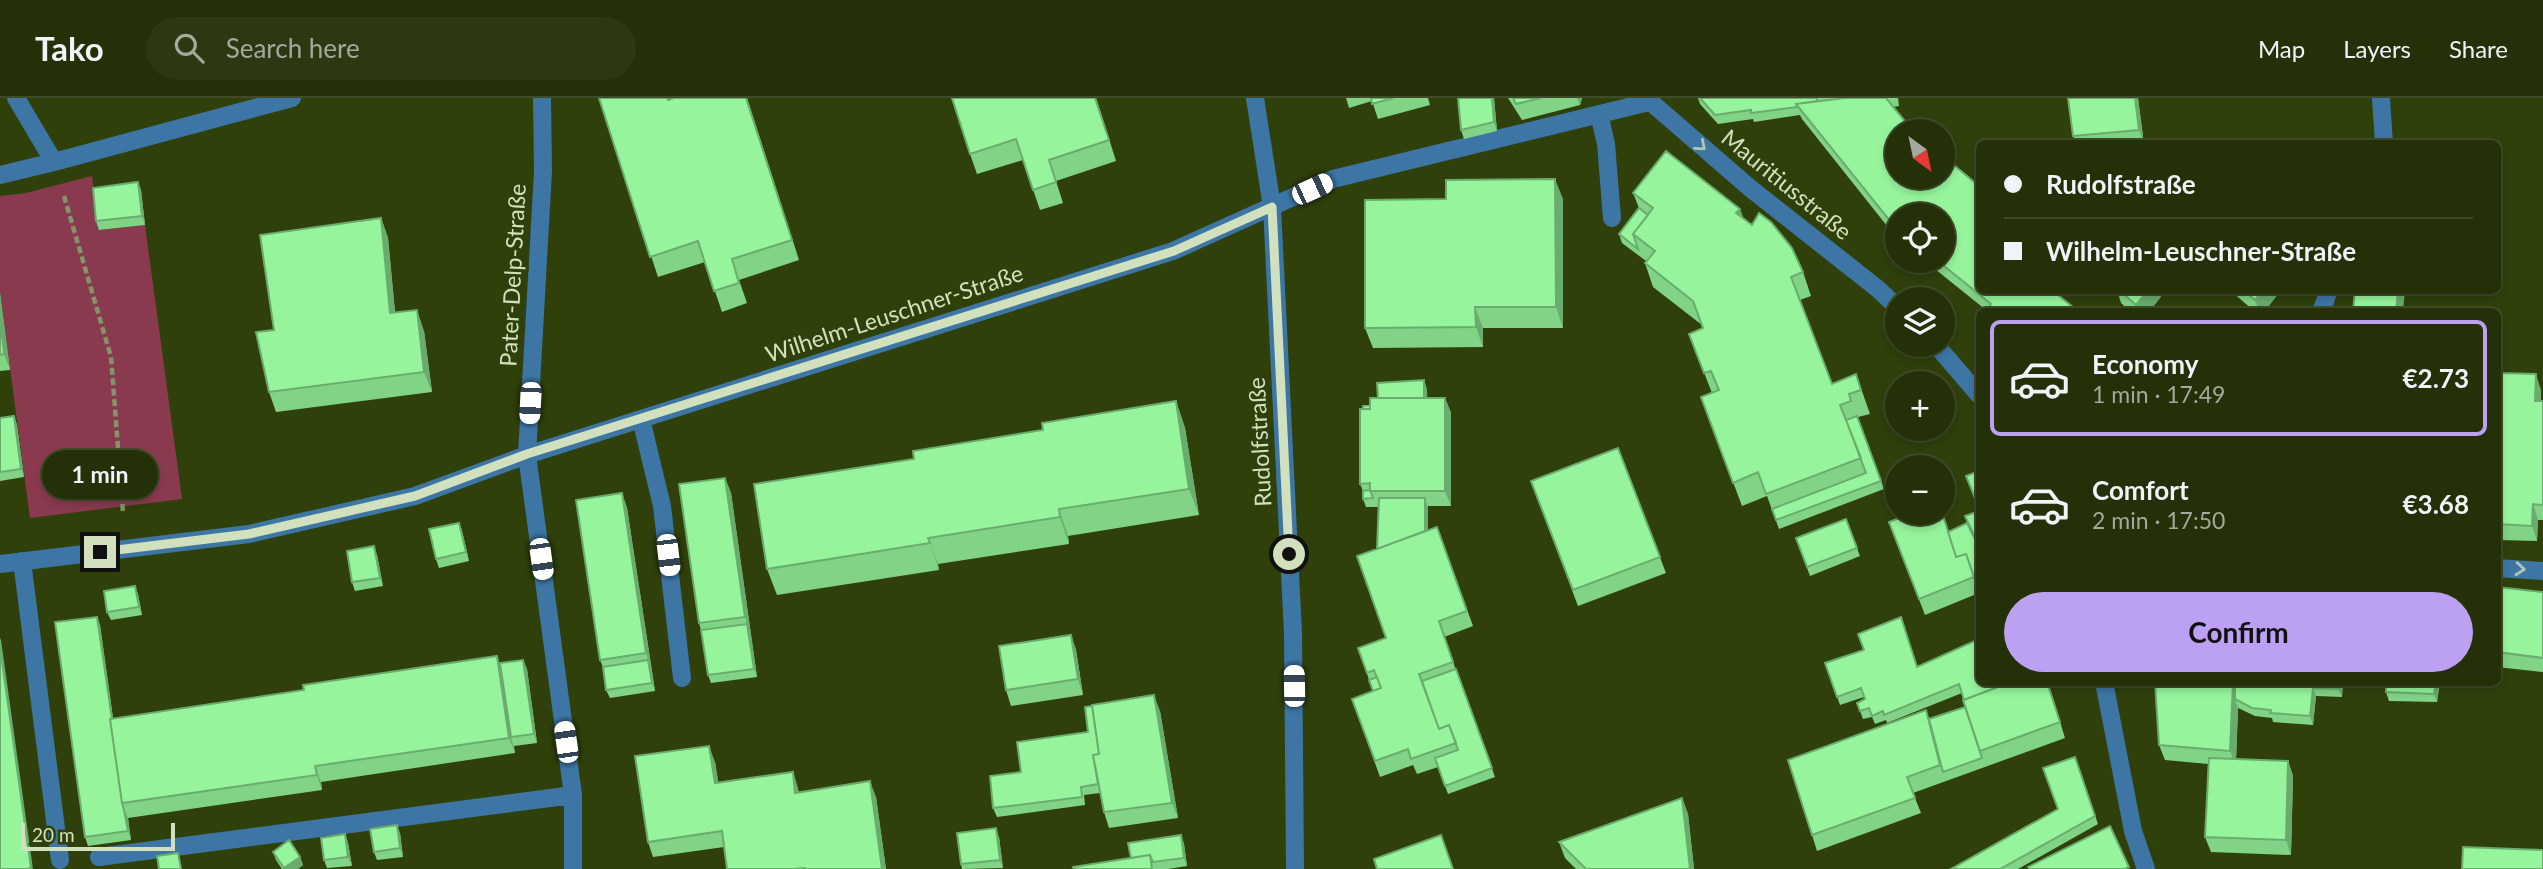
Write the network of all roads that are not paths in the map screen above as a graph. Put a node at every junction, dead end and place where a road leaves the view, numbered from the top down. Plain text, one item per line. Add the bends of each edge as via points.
1 (16, 98) edge
2 (292, 98) edge
3 (542, 98) edge
4 (1255, 98) edge
5 (2381, 98) edge
6 (1648, 100) edge
7 (1599, 114) junction
8 (2384, 140) edge
9 (54, 162) junction
10 (0, 175) edge
11 (1272, 207) junction
12 (1612, 218) dead end
13 (1885, 296) edge
14 (1946, 357) edge
15 (1976, 392) edge
16 (641, 419) junction
17 (527, 454) junction
18 (22, 561) junction
19 (0, 564) edge
20 (2501, 568) edge
21 (2543, 571) edge
22 (682, 678) dead end
23 (2105, 686) edge
24 (573, 795) junction
25 (99, 856) dead end
26 (60, 860) dead end
27 (573, 869) edge
28 (1295, 869) edge
29 (2146, 869) edge

1 - 9 street
2 - 9 street
3 - 17 street, Pater-Delp-Straße
4 - 11 street, Rudolfstraße
5 - 8 street
6 - 7 street, Wilhelm-Leuschner-Straße
6 -> 13 street, Mauritiusstraße
7 - 11 street, Wilhelm-Leuschner-Straße via 1332,179
7 - 12 street
9 - 10 street
11 - 16 street, Wilhelm-Leuschner-Straße via 1174,251
11 - 28 street, Rudolfstraße via 1293,634
14 - 15 street
16 - 17 street, Wilhelm-Leuschner-Straße
16 - 22 street via 662,506
17 - 18 street, Wilhelm-Leuschner-Straße via 415,496 249,534
17 - 24 street
18 - 19 street, Wilhelm-Leuschner-Straße
18 - 26 street
20 -> 21 street
23 - 29 street via 2133,831
24 - 25 street
24 - 27 street

